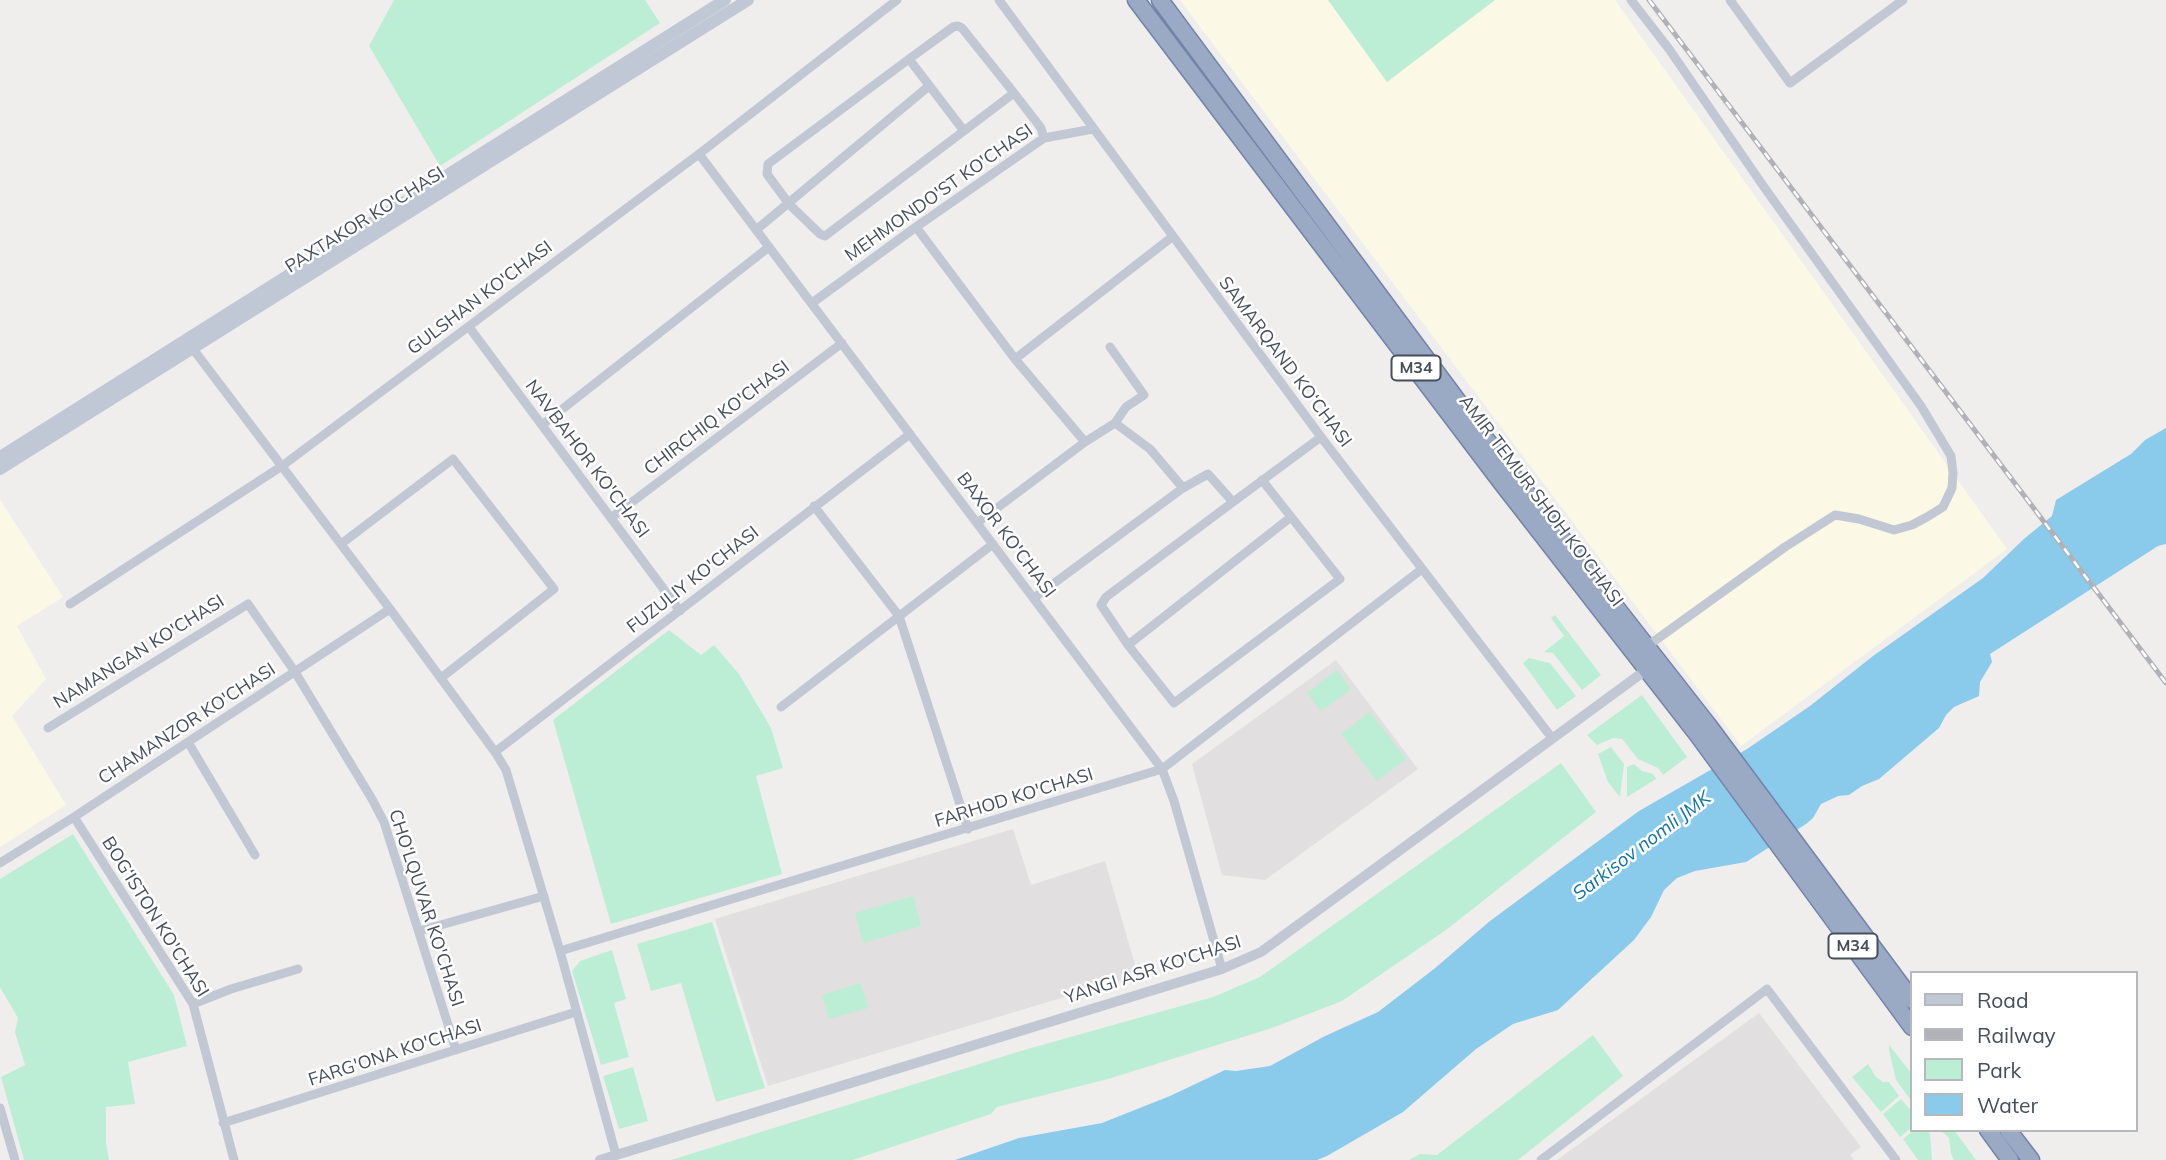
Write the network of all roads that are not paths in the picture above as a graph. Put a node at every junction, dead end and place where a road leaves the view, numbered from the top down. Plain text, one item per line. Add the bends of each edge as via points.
1 (725, 0) edge
2 (748, 0) edge
3 (897, 0) edge
4 (999, 0) edge
5 (1136, 0) edge
6 (1160, 0) edge
7 (1631, 0) edge
8 (1730, 0) edge
9 (1903, 0) edge
10 (909, 59) junction
11 (929, 86) junction
12 (1225, 86) junction
13 (1014, 93) junction
14 (1210, 98) junction
15 (1093, 129) junction
16 (964, 131) junction
17 (1044, 138) junction
18 (699, 154) junction
19 (789, 204) junction
20 (916, 227) junction
21 (756, 230) junction
22 (1172, 237) junction
23 (769, 247) junction
24 (812, 303) junction
25 (469, 327) junction
26 (842, 343) junction
27 (190, 345) junction
28 (1110, 347) dead end
29 (1015, 359) junction
30 (1115, 423) junction
31 (542, 425) junction
32 (910, 434) junction
33 (1321, 437) junction
34 (1085, 442) junction
35 (0, 457) edge
36 (282, 467) junction
37 (0, 469) edge
38 (1262, 480) junction
39 (1183, 488) junction
40 (1233, 502) junction
41 (814, 506) junction
42 (1291, 517) junction
43 (611, 518) junction
44 (977, 523) junction
45 (341, 544) junction
46 (993, 544) junction
47 (1422, 569) junction
48 (1034, 598) junction
49 (70, 604) dead end
50 (390, 609) junction
51 (680, 611) junction
52 (899, 616) junction
53 (1128, 645) junction
54 (1646, 647) junction
55 (1646, 670) junction
56 (295, 672) junction
57 (440, 678) junction
58 (781, 707) dead end
59 (48, 728) dead end
60 (1702, 730) junction
61 (1552, 738) junction
62 (188, 742) junction
63 (495, 752) junction
64 (1162, 769) junction
65 (74, 817) junction
66 (968, 829) junction
67 (255, 855) dead end
68 (1800, 861) junction
69 (0, 863) edge
70 (544, 896) junction
71 (419, 931) junction
72 (560, 951) junction
73 (298, 968) dead end
74 (1222, 969) junction
75 (1910, 998) edge
76 (193, 1004) junction
77 (576, 1012) junction
78 (1910, 1024) edge
79 (456, 1050) junction
80 (0, 1108) edge
81 (223, 1123) junction
82 (1989, 1132) edge
83 (2010, 1132) edge
84 (616, 1155) junction
85 (15, 1160) edge
86 (234, 1160) edge
87 (600, 1160) edge
88 (1541, 1160) edge
89 (1896, 1160) edge
90 (2010, 1160) edge
91 (2031, 1160) edge

1 - 27 main road, PAXTAKOR KO'CHASI
2 - 27 main road, PAXTAKOR KO'CHASI
3 - 18 street, GULSHAN KO'CHASI
4 - 15 street, SAMARQAND KO‘CHASI
5 - 14 highway, AMIR TEMUR SHOH KO'CHASI / M34
6 - 12 highway, AMIR TEMUR SHOH KO'CHASI / M34
7 - 54 street via 1921,406 1951,456 1954,473 1943,507 1912,526 1894,530 1835,515
8 - 9 street via 1790,83
10 - 11 street
10 - 13 street via 958,26
10 - 19 street via 768,164 767,174
11 - 16 street
11 - 19 street
12 - 14 highway
12 - 54 highway, AMIR TEMUR SHOH KO'CHASI / M34 via 1511,473
13 - 16 street
13 - 17 street
14 - 55 highway, AMIR TEMUR SHOH KO'CHASI / M34
15 - 17 street, MEHMONDO'ST KO'CHASI
15 - 22 street, SAMARQAND KO‘CHASI
16 - 19 street via 825,236
17 - 20 street, MEHMONDO'ST KO'CHASI
18 - 21 street, BAXOR KO'CHASI
18 - 25 street, GULSHAN KO'CHASI
19 - 21 street
20 - 24 street, MEHMONDO'ST KO'CHASI
20 - 29 street
21 - 23 street, BAXOR KO'CHASI
22 - 29 street
22 - 33 street, SAMARQAND KO‘CHASI
23 - 24 street, BAXOR KO'CHASI
23 - 31 street
24 - 26 street, BAXOR KO'CHASI
25 - 31 street, NAVBAHOR KO'CHASI
25 - 36 street, GULSHAN KO'CHASI
26 - 32 street, BAXOR KO'CHASI
26 - 43 street, CHIRCHIQ KO'CHASI
27 - 35 main road, PAXTAKOR KO'CHASI
27 - 36 street
27 - 37 main road, PAXTAKOR KO'CHASI
28 - 30 street via 1144,394 1126,407
29 - 34 street
30 - 34 street
30 - 39 street via 1150,449
31 - 43 street, NAVBAHOR KO'CHASI
32 - 41 street, FUZULIY KO'CHASI
32 - 44 street, BAXOR KO'CHASI
33 - 38 street
33 - 47 street, SAMARQAND KO‘CHASI
34 - 44 street
36 - 45 street
36 - 49 street, GULSHAN KO'CHASI
38 - 40 street
38 - 42 street
39 - 40 street via 1208,474
39 - 48 street
40 - 53 street via 1106,597 1101,605
41 - 51 street, FUZULIY KO'CHASI
41 - 52 street
42 - 53 street
42 - 53 street via 1340,579 1174,703
43 - 51 street, NAVBAHOR KO'CHASI
44 - 46 street, BAXOR KO'CHASI
45 - 50 street
45 - 57 street via 453,459 554,589
46 - 48 street, BAXOR KO'CHASI
46 - 52 street
47 - 61 street, SAMARQAND KO‘CHASI
47 - 64 street, FARHOD KO'CHASI
48 - 64 street, BAXOR KO'CHASI
50 - 56 street, CHAMANZOR KO'CHASI
50 - 57 street
51 - 63 street, FUZULIY KO'CHASI
52 - 58 street
52 - 66 street
54 - 60 highway, AMIR TEMUR SHOH KO'CHASI / M34
55 - 60 highway, AMIR TEMUR SHOH KO'CHASI / M34
55 - 61 street, YANGI ASR KO'CHASI
56 - 59 street, NAMANGAN KO'CHASI via 248,604
56 - 62 street, CHAMANZOR KO'CHASI
56 - 71 street, CHO‘LQUVAR KO'CHASI via 384,822
57 - 63 street
60 - 68 highway, AMIR TEMUR SHOH KO'CHASI / M34
61 - 74 street, YANGI ASR KO'CHASI via 1262,952
62 - 65 street, CHAMANZOR KO'CHASI
62 - 67 street
63 - 70 street via 506,769
64 - 66 street, FARHOD KO'CHASI
64 - 74 street, BAXOR KO'CHASI
65 - 69 street, CHAMANZOR KO'CHASI
65 - 76 street, BOG‘ISTON KO'CHASI
66 - 72 street, FARHOD KO'CHASI
68 - 75 highway, AMIR TEMUR SHOH KO'CHASI / M34
68 - 78 highway, AMIR TEMUR SHOH KO'CHASI / M34
70 - 71 street
70 - 72 street
71 - 79 street, CHO‘LQUVAR KO'CHASI
72 - 77 street
73 - 76 street
74 - 84 street, YANGI ASR KO'CHASI
76 - 81 street, BOG‘ISTON KO'CHASI
77 - 79 street, FARG'ONA KO'CHASI
77 - 84 street
79 - 81 street, FARG'ONA KO'CHASI
80 - 85 street
81 - 86 street, BOG‘ISTON KO'CHASI
82 - 90 highway
83 - 91 highway
84 - 87 street, YANGI ASR KO'CHASI
88 - 89 street via 1767,989

